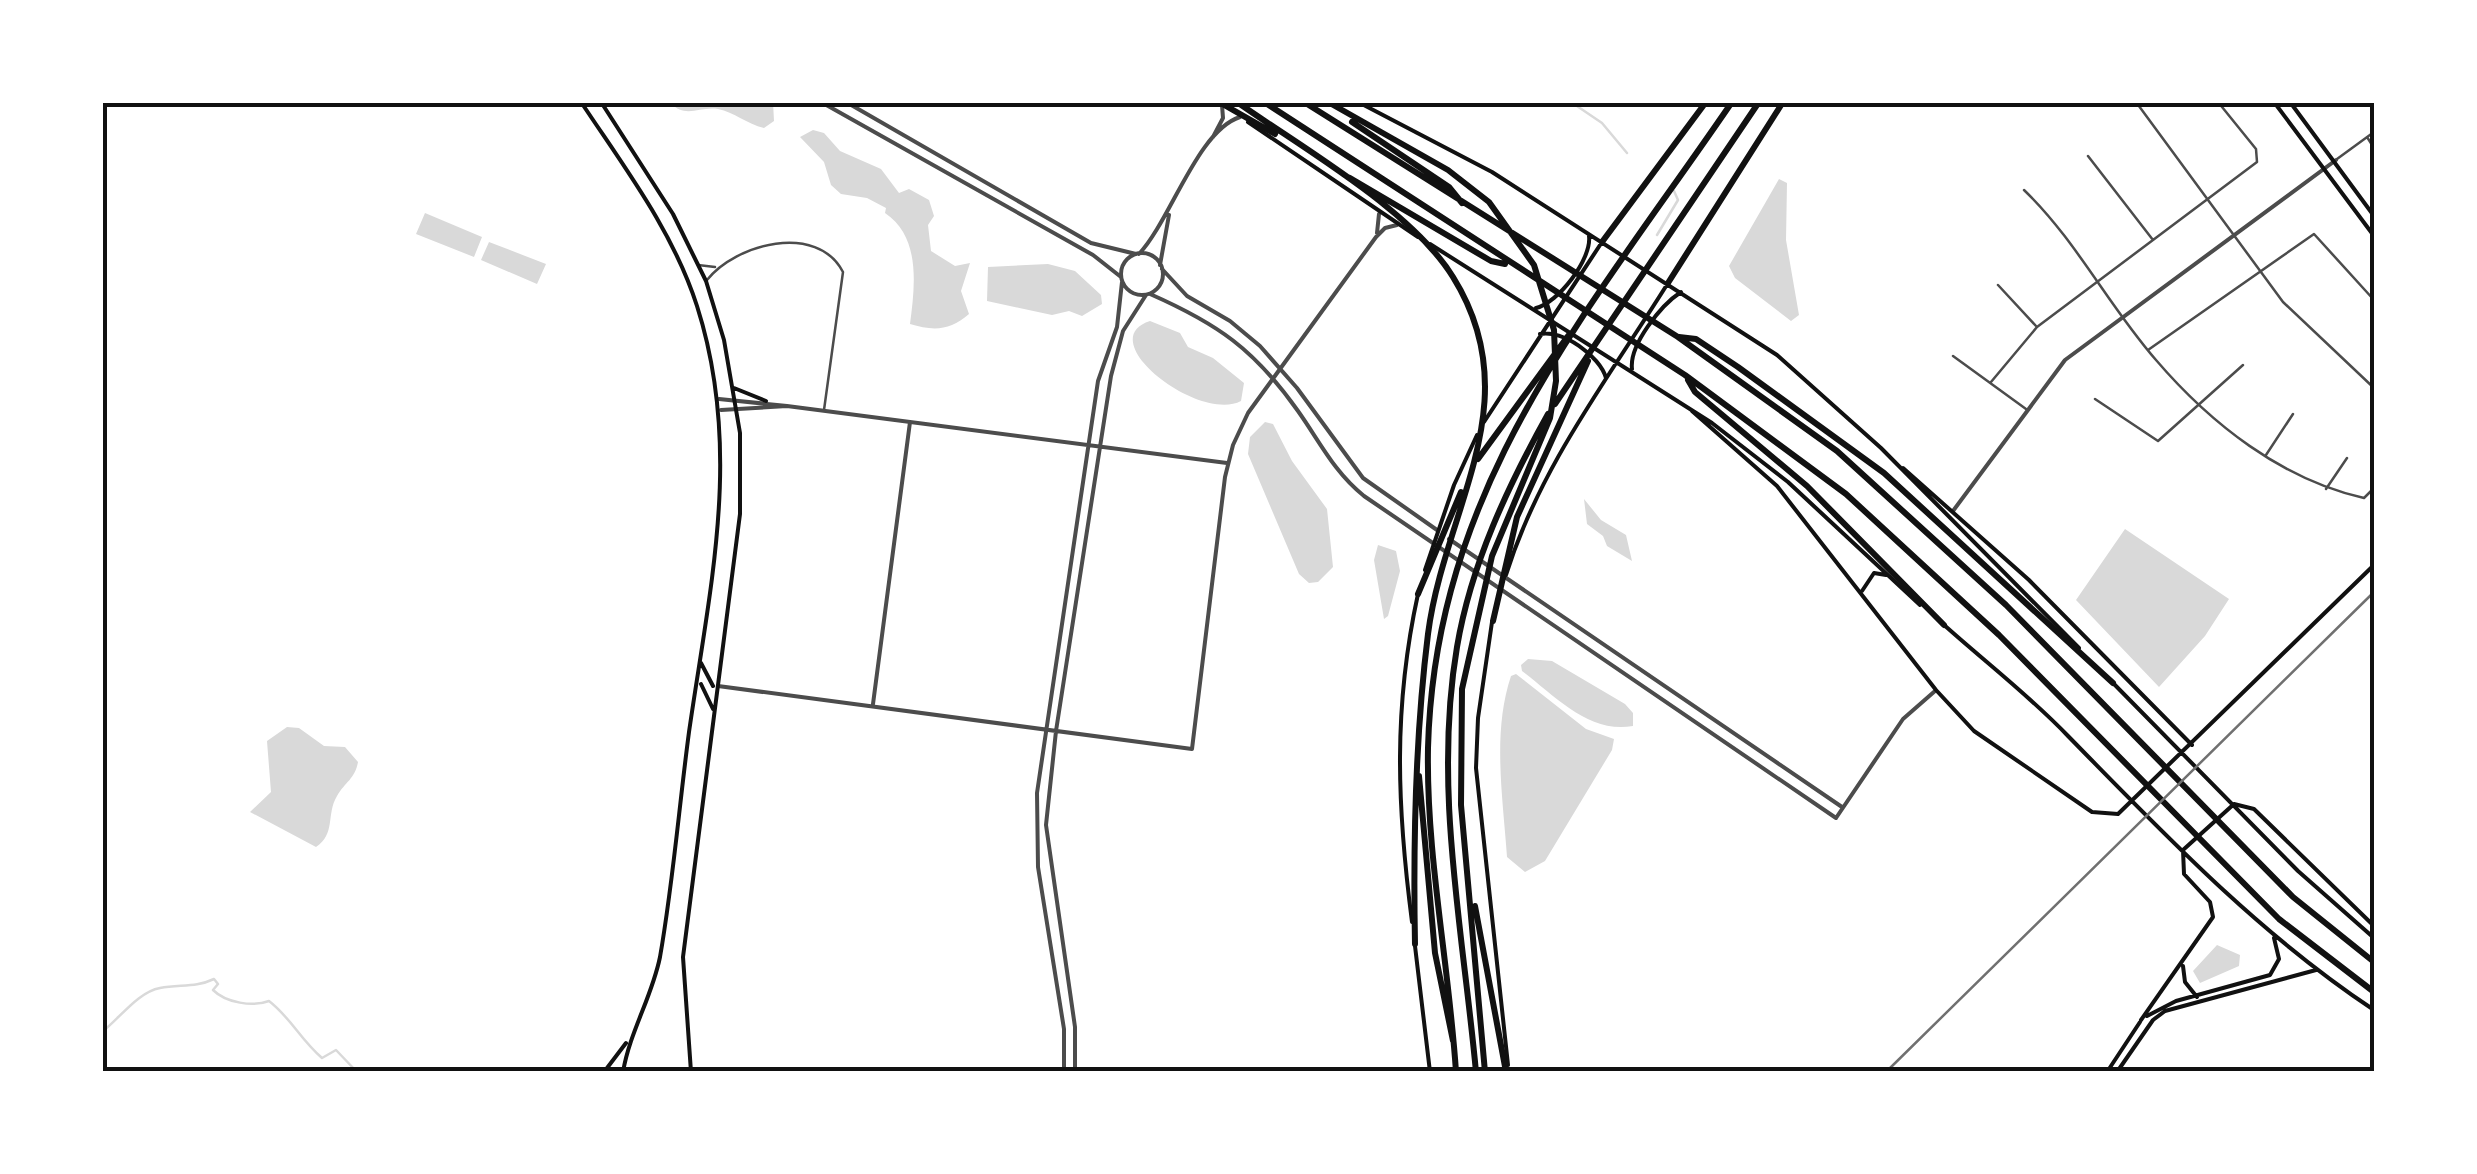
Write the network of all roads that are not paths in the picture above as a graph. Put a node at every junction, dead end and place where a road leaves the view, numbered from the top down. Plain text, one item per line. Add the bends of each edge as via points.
1 (581, 102) edge
2 (601, 102) edge
3 (821, 102) edge
4 (846, 102) edge
5 (1237, 102) edge
6 (1264, 102) edge
7 (1304, 102) edge
8 (1326, 102) edge
9 (1358, 102) edge
10 (1706, 102) edge
11 (1732, 102) edge
12 (1759, 102) edge
13 (1783, 102) edge
14 (2136, 102) edge
15 (2218, 102) edge
16 (2274, 102) edge
17 (2290, 102) edge
18 (1220, 103) edge
19 (1240, 116) junction
20 (2374, 132) edge
21 (2367, 138) junction
22 (1212, 140) junction
23 (2374, 148) edge
24 (2088, 156) dead end
25 (2336, 160) junction
26 (2323, 169) junction
27 (2024, 190) dead end
28 (2208, 200) junction
29 (1466, 208) junction
30 (1170, 210) junction
31 (1379, 214) junction
32 (2374, 216) edge
33 (1397, 225) junction
34 (1588, 233) junction
35 (2374, 236) edge
36 (1376, 237) junction
37 (2232, 237) junction
38 (2154, 241) junction
39 (1602, 242) junction
40 (1138, 254) junction
41 (1584, 263) junction
42 (698, 265) junction
43 (1510, 265) junction
44 (1161, 267) junction
45 (716, 268) junction
46 (2258, 270) junction
47 (1122, 280) junction
48 (706, 281) junction
49 (2100, 281) junction
50 (1668, 283) junction
51 (1998, 285) dead end
52 (1682, 292) junction
53 (1148, 294) junction
54 (2374, 300) edge
55 (1536, 308) junction
56 (1592, 308) junction
57 (2124, 317) junction
58 (1551, 318) junction
59 (2037, 328) junction
60 (1540, 334) junction
61 (1678, 337) junction
62 (1594, 346) junction
63 (2148, 350) junction
64 (1952, 356) dead end
65 (1617, 360) junction
66 (2244, 365) dead end
67 (1280, 369) junction
68 (1632, 369) junction
69 (1685, 375) junction
70 (1606, 378) junction
71 (1273, 380) junction
72 (1991, 382) junction
73 (734, 388) junction
74 (2374, 388) edge
75 (719, 399) junction
76 (2095, 399) dead end
77 (736, 400) junction
78 (766, 400) junction
79 (1680, 400) junction
80 (2199, 403) junction
81 (787, 406) junction
82 (738, 408) junction
83 (2026, 409) junction
84 (721, 410) junction
85 (824, 411) junction
86 (2293, 414) dead end
87 (910, 422) junction
88 (1088, 445) junction
89 (1099, 446) junction
90 (1880, 448) junction
91 (2266, 455) junction
92 (2347, 458) dead end
93 (1228, 463) junction
94 (1372, 485) junction
95 (2374, 488) edge
96 (2326, 490) junction
97 (1364, 496) junction
98 (1952, 510) junction
99 (1442, 527) junction
100 (1074, 541) junction
101 (1084, 542) junction
102 (2374, 565) edge
103 (1505, 570) junction
104 (1890, 577) junction
105 (1862, 591) junction
106 (1418, 594) joint
107 (1493, 621) joint
108 (1944, 625) junction
109 (1062, 632) junction
110 (1071, 634) junction
111 (700, 658) junction
112 (2113, 683) junction
113 (698, 684) junction
114 (716, 686) junction
115 (1936, 690) junction
116 (1674, 692) junction
117 (1667, 703) junction
118 (874, 704) junction
119 (715, 713) junction
120 (1047, 730) junction
121 (1056, 732) junction
122 (2192, 744) junction
123 (1417, 750) junction
124 (1843, 807) junction
125 (1049, 863) junction
126 (1038, 864) junction
127 (1470, 887) junction
128 (2374, 926) edge
129 (2274, 938) junction
130 (2374, 938) edge
131 (1415, 944) junction
132 (2185, 962) junction
133 (2374, 962) edge
134 (2316, 970) junction
135 (2374, 992) edge
136 (2197, 998) junction
137 (2374, 1010) edge
138 (2141, 1020) junction
139 (628, 1038) junction
140 (1455, 1053) junction
141 (604, 1072) edge
142 (623, 1072) edge
143 (691, 1072) edge
144 (1064, 1072) edge
145 (1075, 1072) edge
146 (1430, 1072) edge
147 (1456, 1072) edge
148 (1476, 1072) edge
149 (1485, 1072) edge
150 (1507, 1072) edge
151 (2107, 1072) edge
152 (2117, 1072) edge

1 - 75 main road via 683,270
2 - 42 main road via 658,188
3 - 47 street via 1093,255
4 - 40 street via 1091,243
5 - 123 highway via 1420,236 1452,274 1474,318 1486,371 1484,423 1428,630
6 - 43 highway
7 - 29 highway
8 - 29 highway via 1449,187
8 - 127 highway via 1480,194 1525,249 1551,313 1557,366 1550,418 1492,556 1462,688 1458,742
9 - 34 main road via 1432,138
10 - 39 highway
11 - 56 highway
12 - 62 highway
13 - 50 highway
14 - 28 street
15 - 28 street via 2258,156
16 - 26 main road
17 - 25 main road
18 - 19 main road
18 - 22 street via 1224,118
18 - 43 highway via 1490,261
19 - 22 street
19 - 31 main road
20 - 21 street
21 - 23 street
21 - 25 street
22 - 30 street
24 - 38 street
25 - 26 street
25 - 32 main road
26 - 35 main road
26 - 37 street
27 - 49 street
28 - 37 street
28 - 38 street
29 - 61 highway
30 - 40 street
30 - 44 street
31 - 33 main road
31 - 36 street
33 - 36 street
33 - 55 main road
34 - 39 main road
34 - 41 main road
36 - 67 street
37 - 46 street
37 - 57 street
38 - 49 street
39 - 41 main road
39 - 50 main road
40 - 44 street via 1150,255
40 - 47 street via 1125,262
41 - 55 main road via 1550,303
41 - 58 main road
42 - 45 street
42 - 48 main road
43 - 69 highway
44 - 53 street via 1160,284
44 - 67 street via 1174,286 1248,335
45 - 48 street
45 - 85 street via 786,242 839,264 844,272
46 - 54 street via 2314,234
46 - 63 street
46 - 74 street
47 - 53 street via 1133,294
47 - 88 street via 1118,327 1098,380
48 - 73 main road
49 - 57 street
49 - 59 street
50 - 52 main road
50 - 65 main road
51 - 59 street
52 - 68 main road via 1632,354
52 - 90 main road via 1777,355
53 - 71 street via 1206,319
53 - 89 street via 1123,331
55 - 58 main road
56 - 99 highway via 1512,408
56 - 140 highway via 1493,468 1454,570 1436,662 1428,748 1431,818
57 - 63 street
57 - 83 street via 2066,360
58 - 60 main road
58 - 65 main road
59 - 72 street
60 - 70 main road via 1555,333 1584,351 1602,365
60 - 99 main road via 1474,442
61 - 112 highway via 1696,339 1884,473
61 - 133 highway via 1882,489 2006,605 2293,897
62 - 103 highway via 1522,504
62 - 148 highway via 1526,454 1472,582 1457,646 1448,726 1449,830
63 - 80 street
64 - 72 street
65 - 68 main road
65 - 70 main road
66 - 80 street
67 - 71 street
67 - 94 street via 1348,463
68 - 79 main road
69 - 108 highway via 1695,392 1807,486
69 - 135 highway via 1846,494 1944,582 2279,919
70 - 103 main road via 1538,491
71 - 93 street via 1243,421
71 - 97 street via 1337,472
72 - 83 street
73 - 77 main road
73 - 78 main road
75 - 77 street
75 - 84 main road
76 - 80 street via 2158,441
77 - 78 street
77 - 82 main road
78 - 81 street
79 - 104 main road via 1788,482
79 - 105 main road via 1777,486
80 - 91 street
81 - 82 street
81 - 85 street
82 - 84 street
82 - 114 main road via 740,514
83 - 98 street
84 - 111 main road via 720,499
85 - 87 street
86 - 91 street
87 - 88 street
87 - 118 street
88 - 89 street
88 - 100 street
89 - 93 street
89 - 101 street
90 - 98 main road
90 - 112 main road
91 - 96 street
92 - 96 street
93 - 121 street via 1192,749
94 - 97 street
94 - 116 street
95 - 96 street via 2364,498
97 - 117 street
98 - 122 main road
99 - 106 highway
100 - 101 street
100 - 109 street
101 - 110 street
102 - 122 main road
103 - 107 highway
104 - 105 main road via 1874,573
104 - 108 main road
105 - 115 main road
106 - 131 main road via 1396,764
107 - 150 main road via 1476,768
108 - 129 main road
109 - 110 street
109 - 120 street
110 - 121 street
111 - 113 main road
111 - 114 main road
112 - 130 main road
113 - 114 street
113 - 119 main road
113 - 139 main road via 660,960
114 - 118 street
114 - 119 main road
115 - 122 main road via 2013,762 2104,815 2118,814
115 - 124 street via 1904,719
116 - 117 street
116 - 124 street
117 - 124 street via 1836,818
118 - 120 street
119 - 143 main road via 682,968
120 - 121 street
120 - 126 street via 1037,793
121 - 125 street
123 - 131 highway
123 - 140 highway via 1436,954
125 - 126 street
125 - 145 street via 1075,1028
126 - 144 street via 1064,1029
127 - 149 highway
127 - 150 highway
128 - 132 main road via 2254,809 2234,804 2184,850 2184,874 2214,912
129 - 134 main road
129 - 136 main road via 2279,959 2270,974
131 - 146 main road
132 - 136 main road via 2182,974
132 - 138 main road
134 - 136 main road
134 - 137 main road
136 - 138 main road
136 - 152 main road via 2158,1016
138 - 151 main road
139 - 141 main road
139 - 142 main road
140 - 147 highway

